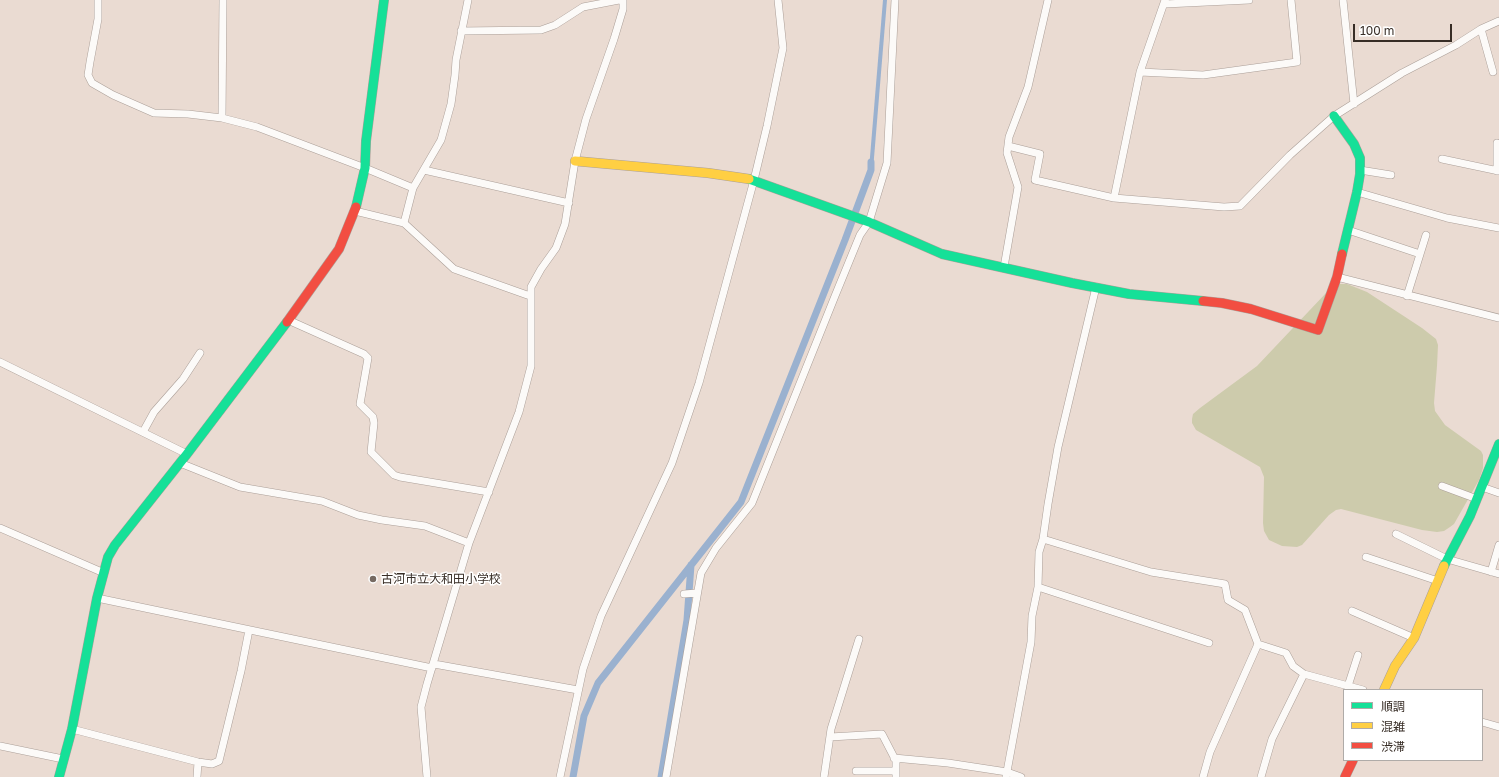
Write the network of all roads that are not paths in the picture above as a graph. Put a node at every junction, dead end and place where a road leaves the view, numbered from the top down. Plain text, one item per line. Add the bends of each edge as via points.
1 (98, 0) edge
2 (223, 0) edge
3 (384, 0) edge
4 (468, 0) edge
5 (619, 0) edge
6 (623, 0) edge
7 (778, 0) edge
8 (895, 0) edge
9 (1048, 0) edge
10 (1249, 0) edge
11 (1291, 0) edge
12 (1343, 0) edge
13 (1165, 2) edge
14 (1499, 21) edge
15 (1481, 29) junction
16 (461, 31) junction
17 (1140, 72) junction
18 (1493, 72) dead end
19 (1354, 104) junction
20 (1334, 116) junction
21 (222, 118) junction
22 (1497, 143) dead end
23 (1008, 146) junction
24 (1442, 159) dead end
25 (575, 161) junction
26 (365, 168) junction
27 (424, 170) junction
28 (1360, 170) junction
29 (1498, 171) edge
30 (1392, 175) dead end
31 (754, 180) junction
32 (413, 188) junction
33 (1357, 192) junction
34 (1114, 198) junction
35 (568, 203) junction
36 (355, 211) junction
37 (869, 222) junction
38 (404, 223) junction
39 (1499, 228) edge
40 (1348, 230) junction
41 (1426, 236) dead end
42 (1420, 254) junction
43 (1004, 267) junction
44 (1337, 277) junction
45 (1096, 287) junction
46 (530, 296) junction
47 (1408, 296) junction
48 (1499, 318) edge
49 (288, 320) junction
50 (200, 353) dead end
51 (0, 362) edge
52 (143, 432) junction
53 (1498, 447) edge
54 (187, 454) junction
55 (180, 463) junction
56 (1442, 486) dead end
57 (1482, 487) junction
58 (489, 492) junction
59 (1499, 493) edge
60 (1477, 499) junction
61 (0, 528) edge
62 (1396, 534) dead end
63 (1044, 539) junction
64 (469, 543) junction
65 (1499, 545) edge
66 (1366, 557) dead end
67 (1447, 559) junction
68 (1491, 572) junction
69 (104, 573) junction
70 (1499, 574) edge
71 (1438, 581) junction
72 (1038, 587) junction
73 (697, 593) junction
74 (684, 594) dead end
75 (97, 598) junction
76 (1352, 611) dead end
77 (249, 630) junction
78 (1414, 638) junction
79 (859, 639) dead end
80 (1209, 643) dead end
81 (1258, 644) junction
82 (1358, 655) dead end
83 (433, 666) junction
84 (1304, 674) junction
85 (1348, 686) junction
86 (1358, 689) edge
87 (1384, 689) edge
88 (578, 690) junction
89 (1483, 722) edge
90 (1499, 727) edge
91 (72, 729) junction
92 (830, 737) junction
93 (0, 746) edge
94 (894, 758) junction
95 (63, 759) junction
96 (1353, 761) edge
97 (198, 762) junction
98 (856, 771) dead end
99 (896, 774) edge
100 (1007, 775) edge
101 (59, 777) edge
102 (197, 777) edge
103 (427, 777) edge
104 (560, 777) edge
105 (666, 777) edge
106 (824, 777) edge
107 (1021, 777) edge
108 (1203, 777) edge
109 (1261, 777) edge
110 (1345, 777) edge

1 - 21 street via 98,18 88,75 92,83 154,112
2 - 21 street
3 - 26 street via 372,82
4 - 16 street
5 - 16 street via 583,7 555,25 541,30
6 - 25 street via 623,9 586,119
7 - 31 street via 783,48
8 - 37 street via 886,163
9 - 23 street via 1028,87
10 - 13 street
11 - 17 street via 1297,62 1203,75
12 - 19 street
13 - 17 street
14 - 15 street
15 - 18 street
15 - 19 street via 1402,73
16 - 27 street via 451,104 441,140
17 - 34 street
19 - 20 street
20 - 28 street via 1354,144 1360,158
20 - 34 street via 1290,155 1240,206 1224,207
21 - 26 street via 257,126
22 - 29 street
23 - 34 street via 1040,154 1035,180
23 - 43 street via 1007,153 1018,187
24 - 29 street
25 - 31 street via 708,173
25 - 35 street
26 - 32 street
26 - 36 street
27 - 32 street
27 - 35 street
28 - 30 street
28 - 33 street
31 - 37 street
31 - 88 street via 699,383 672,463 601,616
32 - 38 street
33 - 39 street via 1447,218
33 - 40 street
35 - 46 street via 565,224 556,248 533,282
36 - 38 street
36 - 49 street via 339,249
37 - 43 street via 942,254
37 - 73 street via 860,235 752,503 716,548 701,573
38 - 46 street via 454,269
40 - 42 street
40 - 44 street
41 - 42 street
42 - 47 street
43 - 45 street
44 - 45 street via 1318,330 1251,309 1222,303 1129,294
44 - 47 street
45 - 63 street via 1058,447
46 - 58 street via 531,366 519,412
47 - 48 street
49 - 54 street
49 - 58 street via 368,358 360,404 373,417 371,452 394,474
50 - 52 street via 183,379 154,412
51 - 52 street
52 - 54 street
53 - 57 street
54 - 55 street
55 - 64 street via 240,487 322,501 366,517 425,526
55 - 69 street via 115,545 108,557
56 - 60 street
57 - 59 street
57 - 60 street
58 - 64 street
60 - 67 street
61 - 69 street
62 - 67 street
63 - 72 street via 1039,552
63 - 81 street via 1151,572 1225,584 1228,600 1245,610
64 - 83 street
65 - 68 street
66 - 71 street
67 - 68 street
67 - 71 street
68 - 70 street
69 - 75 street
71 - 78 street
72 - 80 street
72 - 100 street via 1032,616 1031,642
73 - 74 street
73 - 105 street
75 - 77 street
75 - 91 street
76 - 78 street
77 - 83 street
77 - 97 street via 219,760 212,764
78 - 87 street
79 - 92 street
81 - 84 street via 1286,653 1294,666
81 - 108 street via 1210,752
82 - 85 street
83 - 88 street
83 - 103 street via 421,707
84 - 85 street
84 - 109 street via 1272,739
85 - 86 street
88 - 104 street
89 - 90 street
91 - 95 street
91 - 97 street
92 - 94 street via 882,734
92 - 106 street
93 - 95 street
94 - 99 street
94 - 100 street via 948,762
95 - 101 street
96 - 110 street
97 - 102 street
98 - 99 street
100 - 107 street

